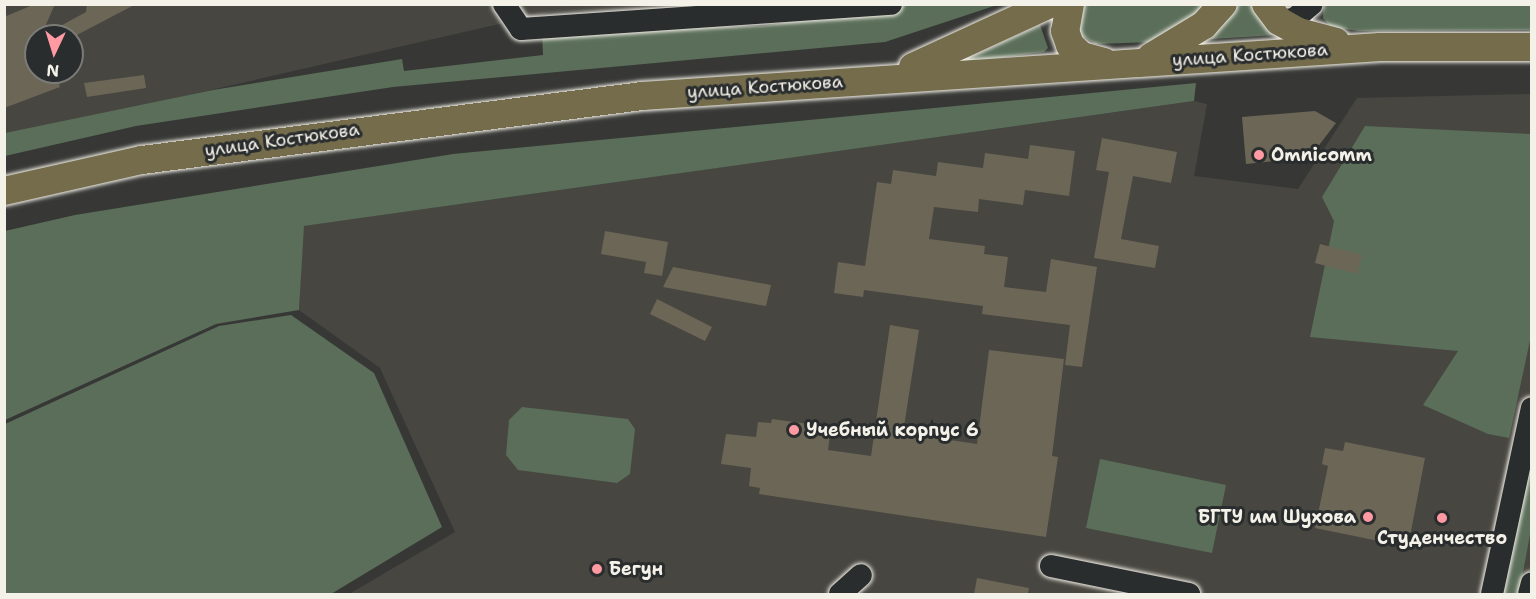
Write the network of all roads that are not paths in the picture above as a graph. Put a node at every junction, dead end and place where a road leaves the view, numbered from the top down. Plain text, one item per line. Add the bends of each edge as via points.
1 (504, 4) edge
2 (891, 4) edge
3 (1050, 4) edge
4 (1070, 4) edge
5 (1223, 4) edge
6 (1313, 4) edge
7 (1272, 13) edge
8 (1316, 38) junction
9 (1380, 47) junction
10 (1532, 47) edge
11 (1144, 61) junction
12 (1107, 63) junction
13 (886, 78) junction
14 (4, 191) edge
15 (1532, 408) edge
16 (1051, 566) dead end
17 (861, 575) dead end
18 (1532, 583) edge
19 (840, 594) edge
20 (1190, 594) edge
21 (1492, 594) edge
22 (1529, 594) edge

1 - 2 street via 521,29
3 - 13 main road via 961,49
4 - 12 main road via 1065,31 1070,45 1082,56
5 - 11 main road via 1186,38
6 - 7 street via 1294,18
6 - 8 street
7 - 8 main road
8 - 9 main road
9 - 10 main road, улица Костюкова
9 - 11 main road, улица Костюкова
11 - 12 main road, улица Костюкова
12 - 13 main road, улица Костюкова
13 - 14 main road, улица Костюкова via 642,96 396,124 141,160
15 - 21 street
16 - 20 street
17 - 19 street
18 - 22 street

